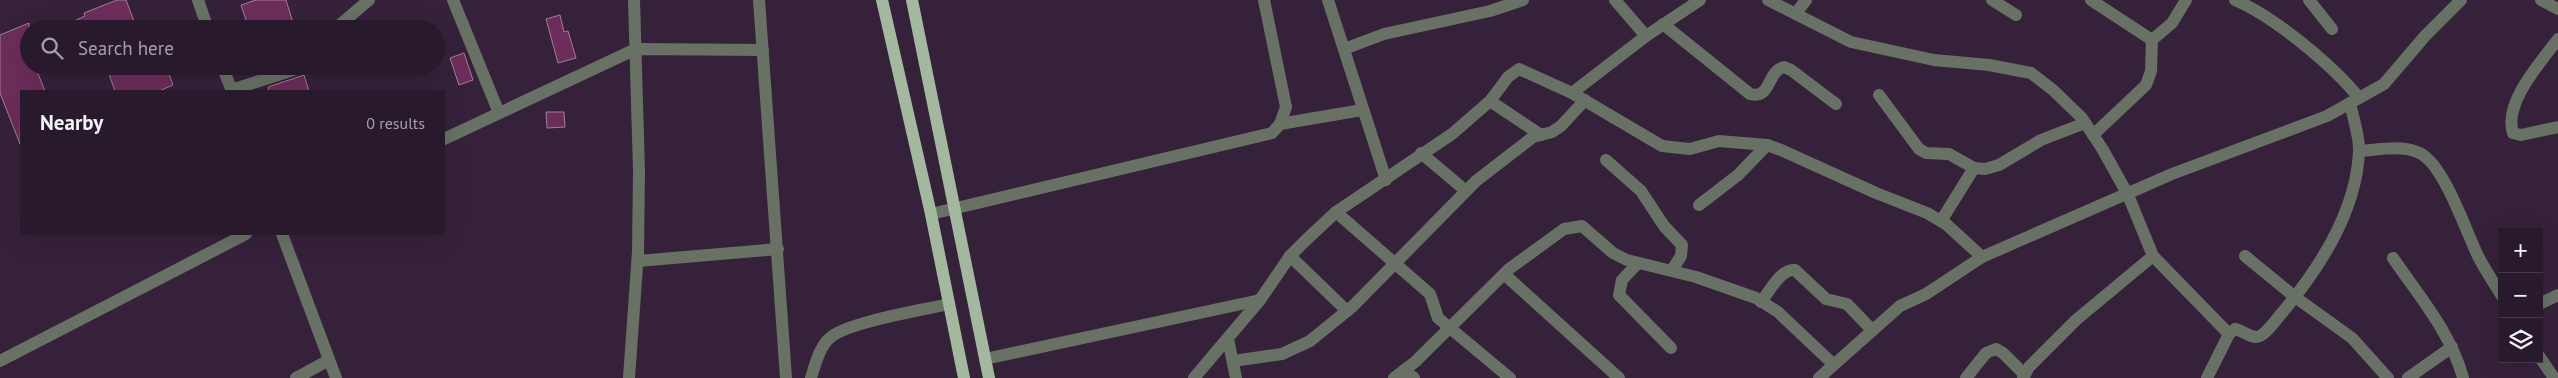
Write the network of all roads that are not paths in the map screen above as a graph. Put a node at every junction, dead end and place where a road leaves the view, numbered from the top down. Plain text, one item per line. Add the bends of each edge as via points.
1 (198, 0) edge
2 (369, 0) edge
3 (454, 0) edge
4 (634, 0) edge
5 (759, 0) edge
6 (882, 0) edge
7 (912, 0) edge
8 (1264, 0) edge
9 (1328, 0) edge
10 (1523, 0) edge
11 (1615, 0) edge
12 (1700, 0) edge
13 (1768, 0) edge
14 (1806, 0) edge
15 (1992, 0) edge
16 (2091, 0) edge
17 (2186, 0) edge
18 (2235, 0) edge
19 (2309, 0) edge
20 (2461, 0) edge
21 (2541, 0) edge
22 (2558, 10) edge
23 (1796, 13) junction
24 (2016, 16) dead end
25 (205, 20) edge
26 (346, 20) edge
27 (1663, 24) junction
28 (2332, 28) dead end
29 (1646, 36) junction
30 (2558, 39) edge
31 (2152, 40) junction
32 (636, 49) junction
33 (1344, 49) junction
34 (763, 50) junction
35 (225, 75) edge
36 (278, 75) edge
37 (231, 90) edge
38 (1572, 93) junction
39 (1880, 95) dead end
40 (1586, 100) junction
41 (1490, 101) junction
42 (2355, 101) junction
43 (1836, 104) dead end
44 (1362, 110) junction
45 (499, 113) junction
46 (2085, 123) junction
47 (1280, 124) junction
48 (2558, 127) edge
49 (2092, 134) junction
50 (1541, 135) junction
51 (445, 139) edge
52 (1767, 145) junction
53 (2360, 151) junction
54 (1421, 153) junction
55 (1606, 160) dead end
56 (1974, 168) junction
57 (1386, 180) junction
58 (1466, 191) junction
59 (2128, 195) junction
60 (1699, 206) dead end
61 (956, 208) junction
62 (1336, 212) junction
63 (931, 214) junction
64 (1941, 221) junction
65 (244, 235) edge
66 (282, 235) edge
67 (778, 249) junction
68 (1290, 256) junction
69 (2153, 256) junction
70 (2245, 256) dead end
71 (1982, 257) junction
72 (2393, 258) dead end
73 (638, 261) junction
74 (1395, 263) junction
75 (1638, 263) junction
76 (1672, 270) junction
77 (1504, 274) junction
78 (2498, 289) edge
79 (2558, 295) edge
80 (2295, 297) junction
81 (1260, 300) junction
82 (1762, 302) junction
83 (2543, 302) edge
84 (950, 304) junction
85 (1347, 311) junction
86 (1450, 328) junction
87 (1872, 330) junction
88 (2229, 334) junction
89 (1228, 339) junction
90 (2452, 347) junction
91 (1671, 348) dead end
92 (985, 359) junction
93 (329, 360) junction
94 (0, 361) edge
95 (1232, 361) junction
96 (2543, 361) edge
97 (1833, 364) junction
98 (1404, 375) edge
99 (2555, 376) edge
100 (2024, 377) edge
101 (296, 378) edge
102 (336, 378) edge
103 (629, 378) edge
104 (786, 378) edge
105 (811, 378) edge
106 (964, 378) edge
107 (989, 378) edge
108 (1194, 378) edge
109 (1236, 378) edge
110 (1510, 378) edge
111 (1619, 378) edge
112 (1819, 378) edge
113 (1966, 378) edge
114 (2207, 378) edge
115 (2388, 378) edge
116 (2408, 378) edge
117 (2463, 378) edge

1 - 25 street
2 - 26 street
3 - 45 street
4 - 32 street
5 - 34 street
6 - 63 main road
7 - 61 main road
8 - 47 street via 1286,108
9 - 33 street
10 - 33 street via 1490,11 1384,34
11 - 29 street
12 - 27 street
13 - 23 street
14 - 23 street
15 - 24 street
16 - 31 street
17 - 31 street via 2172,23
18 - 42 street via 2269,19 2337,73
19 - 28 street
20 - 42 street via 2384,84
21 - 22 street
23 - 46 street via 1851,42 1934,60 2031,73
27 - 29 street
27 - 43 street via 1750,94 1764,92 1775,73 1784,67
29 - 38 street
30 - 48 street via 2521,91 2510,125 2513,133 2521,136
31 - 49 street via 2151,71 2146,85
32 - 34 street
32 - 45 street
32 - 73 street
33 - 44 street
34 - 67 street
35 - 37 street
36 - 37 street
38 - 40 street
38 - 41 street via 1519,69 1508,77
39 - 56 street via 1919,148 1926,153 1956,157
40 - 50 street via 1561,126
40 - 52 street via 1662,146 1690,149 1719,141
41 - 50 street
41 - 54 street via 1452,134
42 - 53 street
42 - 59 street via 2327,116 2172,174
44 - 47 street
44 - 57 street
45 - 51 street
46 - 49 street
46 - 56 street via 2041,140 1999,165
47 - 61 street via 1272,133
49 - 59 street
50 - 58 street via 1522,145
52 - 60 street via 1738,175
52 - 64 street
53 - 78 street via 2403,148 2419,152 2431,162 2449,190 2479,257
53 - 80 street via 2355,181 2337,236
54 - 57 street
54 - 58 street
55 - 76 street via 1641,191 1664,226 1682,245 1681,256
56 - 64 street
57 - 62 street
58 - 74 street
59 - 69 street
59 - 71 street
61 - 63 street
61 - 92 main road
62 - 68 street
62 - 74 street
63 - 84 main road
64 - 71 street
65 - 94 street
66 - 93 street
67 - 73 street
67 - 104 street
68 - 81 street
68 - 85 street
69 - 88 street
69 - 100 street via 2076,320 2029,367
70 - 80 street
71 - 87 street via 1926,294 1900,306
72 - 90 street
73 - 103 street
74 - 85 street
74 - 86 street via 1430,294 1436,314
75 - 76 street
75 - 77 street via 1614,253 1582,226 1574,226 1564,229
75 - 91 street via 1622,280 1619,295
76 - 82 street via 1730,287
77 - 86 street
77 - 111 street
79 - 83 street
80 - 88 street via 2259,337 2236,330
80 - 115 street via 2352,338
81 - 89 street
81 - 92 street
82 - 87 street via 1783,273 1794,270 1826,299 1847,304
82 - 97 street via 1778,312
84 - 105 street via 847,328 830,337
84 - 106 main road
85 - 95 street via 1297,349
86 - 98 street
86 - 110 street
87 - 97 street
88 - 114 street
89 - 95 street
89 - 108 street
90 - 116 street
90 - 117 street
92 - 107 main road
93 - 101 street
93 - 102 street
95 - 109 street
96 - 99 street
97 - 112 street
100 - 113 street via 1996,349 1986,352

